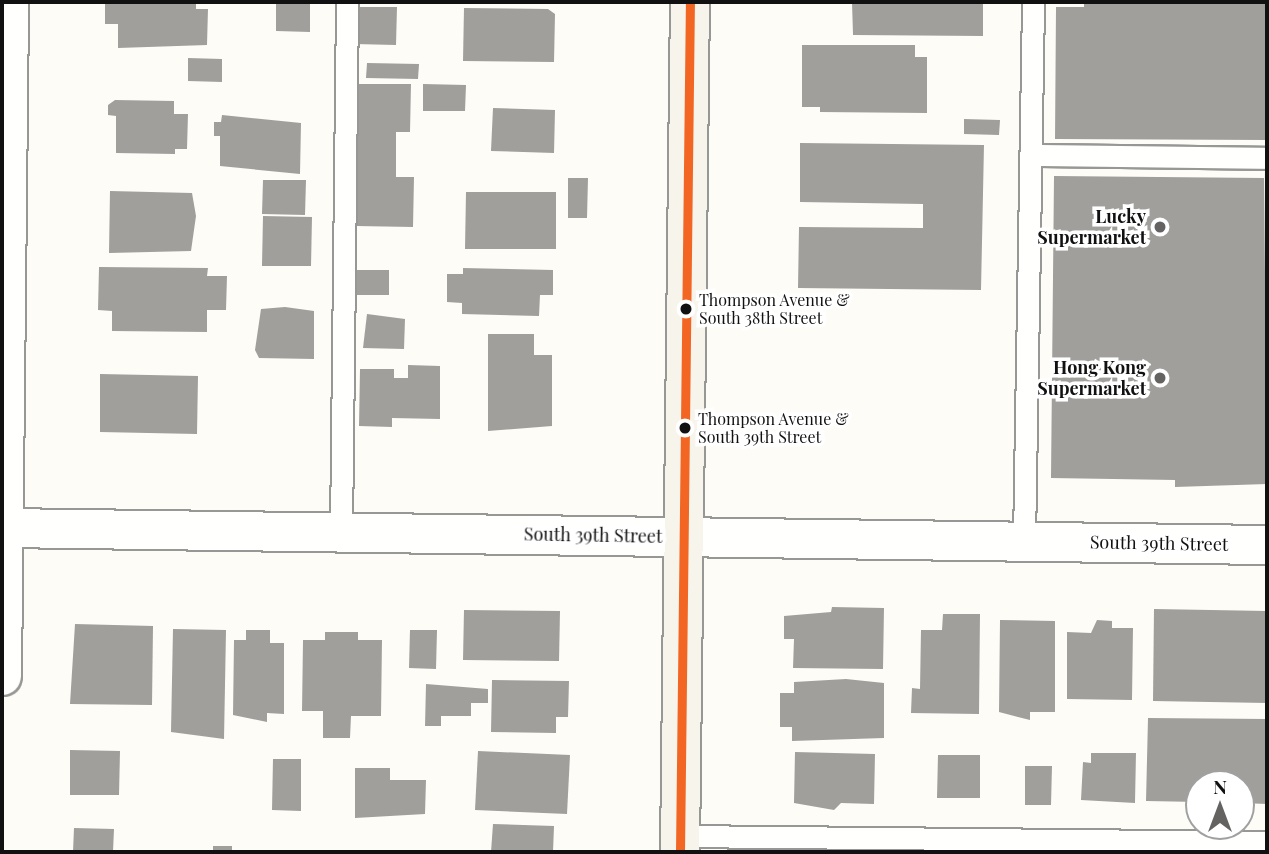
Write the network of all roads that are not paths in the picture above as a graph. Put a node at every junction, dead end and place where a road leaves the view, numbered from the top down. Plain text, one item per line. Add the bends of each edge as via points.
1 (9, 2) edge
2 (347, 2) edge
3 (690, 2) edge
4 (1034, 2) edge
5 (1031, 155) junction
6 (1267, 158) edge
7 (3, 528) edge
8 (341, 532) junction
9 (682, 536) junction
10 (1024, 541) junction
11 (1267, 545) edge
12 (2, 676) edge
13 (1267, 842) edge
14 (680, 844) edge

1 - 7 street
2 - 8 lane
3 - 9 main road
4 - 5 lane
5 - 6 lane
5 - 10 lane
7 - 8 street, South 39th Street
7 - 12 street
8 - 9 street, South 39th Street
9 - 10 street, South 39th Street
9 - 14 main road
10 - 11 street, South 39th Street
13 - 14 lane

